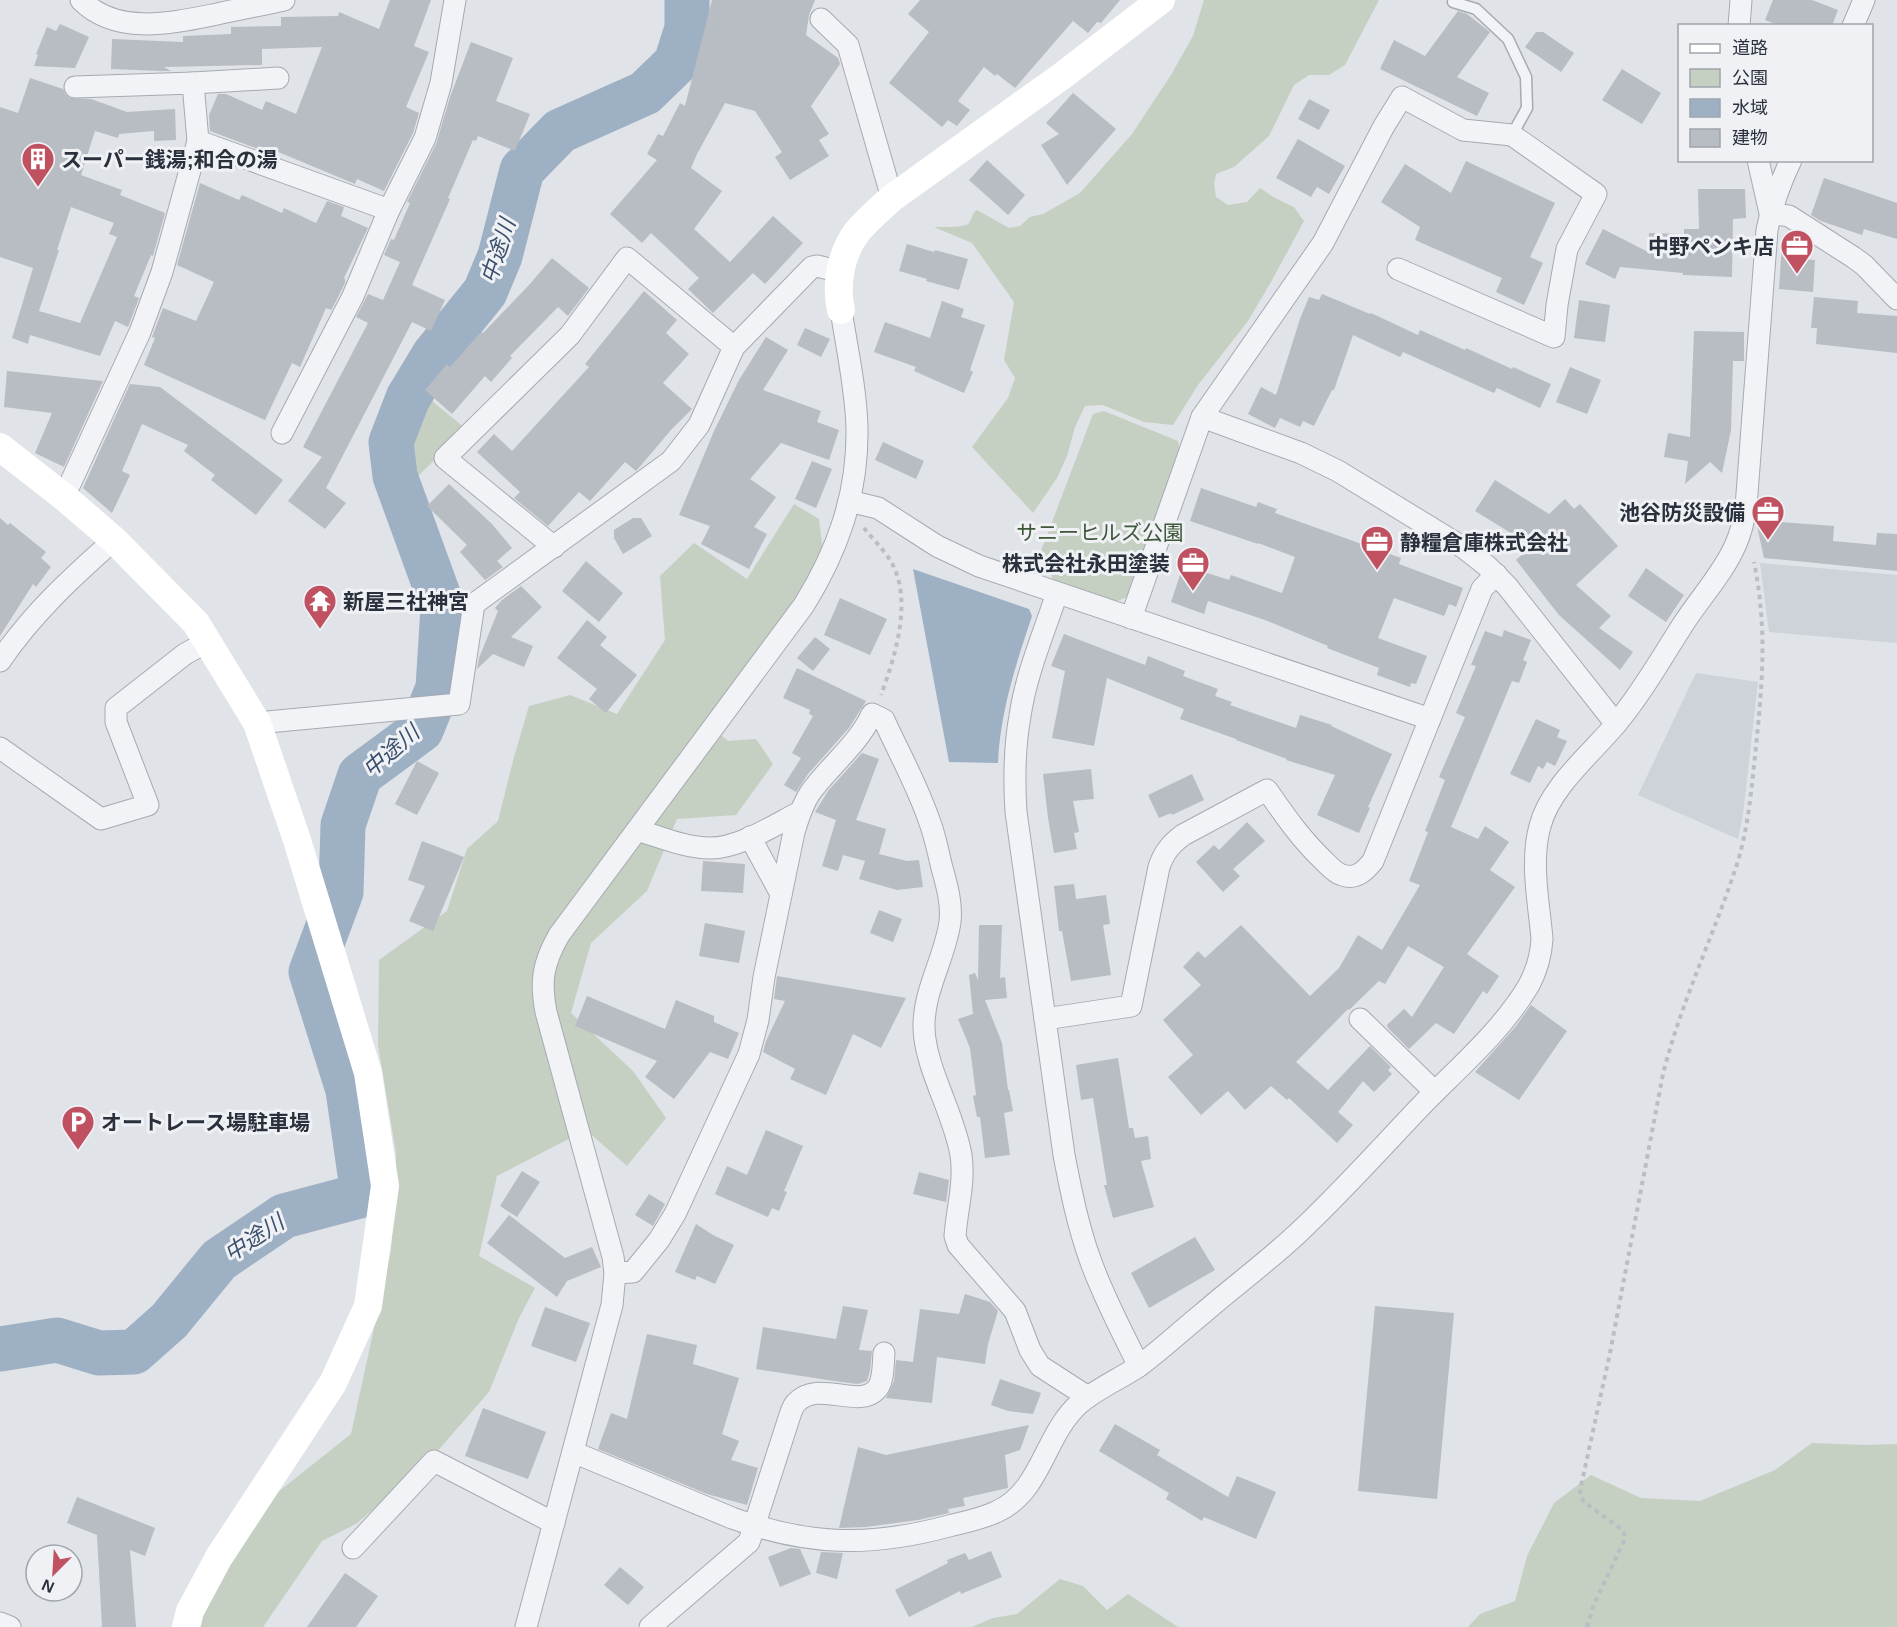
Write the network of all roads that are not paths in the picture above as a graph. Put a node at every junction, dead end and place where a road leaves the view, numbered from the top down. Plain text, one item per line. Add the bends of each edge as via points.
1 (81, 0) edge
2 (284, 0) edge
3 (455, 0) edge
4 (1741, 0) edge
5 (1864, 0) edge
6 (1157, 1) edge
7 (1454, 2) dead end
8 (821, 19) dead end
9 (1739, 24) edge
10 (1854, 24) edge
11 (278, 78) dead end
12 (193, 83) junction
13 (75, 87) dead end
14 (1512, 135) junction
15 (198, 141) junction
16 (1758, 162) edge
17 (1790, 162) edge
18 (892, 198) junction
19 (389, 210) junction
20 (1770, 213) junction
21 (1398, 269) dead end
22 (841, 272) junction
23 (1897, 299) edge
24 (841, 310) joint
25 (734, 347) junction
26 (1202, 417) junction
27 (282, 433) dead end
28 (0, 447) edge
29 (64, 497) junction
30 (849, 501) junction
31 (114, 540) junction
32 (554, 547) junction
33 (1496, 574) junction
34 (1057, 593) junction
35 (1131, 618) junction
36 (207, 642) junction
37 (0, 661) edge
38 (1430, 719) junction
39 (257, 723) junction
40 (1616, 724) junction
41 (0, 748) edge
42 (800, 812) junction
43 (638, 830) junction
44 (750, 837) junction
45 (781, 894) junction
46 (1045, 1019) junction
47 (1360, 1019) dead end
48 (1435, 1092) junction
49 (615, 1273) junction
50 (884, 1353) dead end
51 (1139, 1366) junction
52 (1088, 1397) junction
53 (573, 1452) junction
54 (554, 1523) junction
55 (755, 1526) junction
56 (353, 1548) dead end
57 (0, 1623) edge
58 (9, 1627) edge
59 (186, 1627) edge
60 (526, 1627) edge
61 (650, 1627) edge

1 - 2 street via 92,10 119,21 147,25 171,24
3 - 19 street via 441,83 425,138
4 - 9 street
5 - 10 street
6 - 18 street via 1062,76
7 - 14 lane via 1476,9 1508,39 1526,77 1527,108
8 - 18 street via 848,45
11 - 12 street
12 - 13 street
12 - 15 street
14 - 21 street via 1596,194 1568,249 1554,337
14 - 26 street via 1463,130 1402,97 1323,243
15 - 19 street
15 - 29 street via 162,272 140,332
16 - 20 street
17 - 20 street
18 - 22 street via 856,233
19 - 27 street via 353,296
20 - 23 street via 1789,216 1864,265
20 - 40 street via 1742,527 1725,564
22 - 24 street
22 - 25 street via 812,267
24 - 30 street via 857,428
25 - 32 street via 699,425 671,461
25 - 32 street via 627,258 570,335 445,458
26 - 33 street via 1320,461 1464,548
26 - 35 street
28 - 29 street
29 - 31 street
30 - 34 street via 878,508 958,557
30 - 43 street via 834,550 804,605
31 - 36 street via 196,623
31 - 37 street via 59,589
32 - 39 street via 474,604 459,704
33 - 38 street via 1482,589
33 - 40 street
34 - 35 street
34 - 46 street via 1020,714 1014,779
35 - 38 street
36 - 39 street
36 - 41 street via 185,654 116,708 116,722 148,805 101,819
38 - 46 street via 1373,861 1365,871 1353,876 1340,875 1330,867 1304,842 1267,790 1184,835 1164,854 1131,1006
39 - 59 street via 368,1073 385,1186 368,1306 333,1383 219,1557 190,1611
40 - 48 street via 1560,786 1540,824 1536,866 1542,939 1536,970 1502,1022
42 - 44 street
42 - 45 street
42 - 52 street via 810,793 856,740 872,714 884,720 929,820 949,896 950,923 924,1028 961,1154 963,1177 955,1236 958,1245 1015,1311 1040,1366
43 - 44 street via 708,848 736,844
43 - 49 street via 554,944 543,972 542,992
44 - 45 street
45 - 49 street via 759,1020 749,1054 668,1227 633,1272
46 - 51 street via 1064,1155 1080,1227 1091,1262
47 - 48 street
48 - 51 street via 1297,1234
49 - 53 street via 612,1305
50 - 55 street via 881,1379 877,1389 868,1395 822,1392 796,1403
51 - 52 street
52 - 55 street via 1065,1420 1027,1487 998,1512 920,1534 873,1541 801,1538
53 - 54 street
53 - 55 street
54 - 56 street via 434,1461
54 - 60 street
55 - 61 street via 749,1542
57 - 58 street

